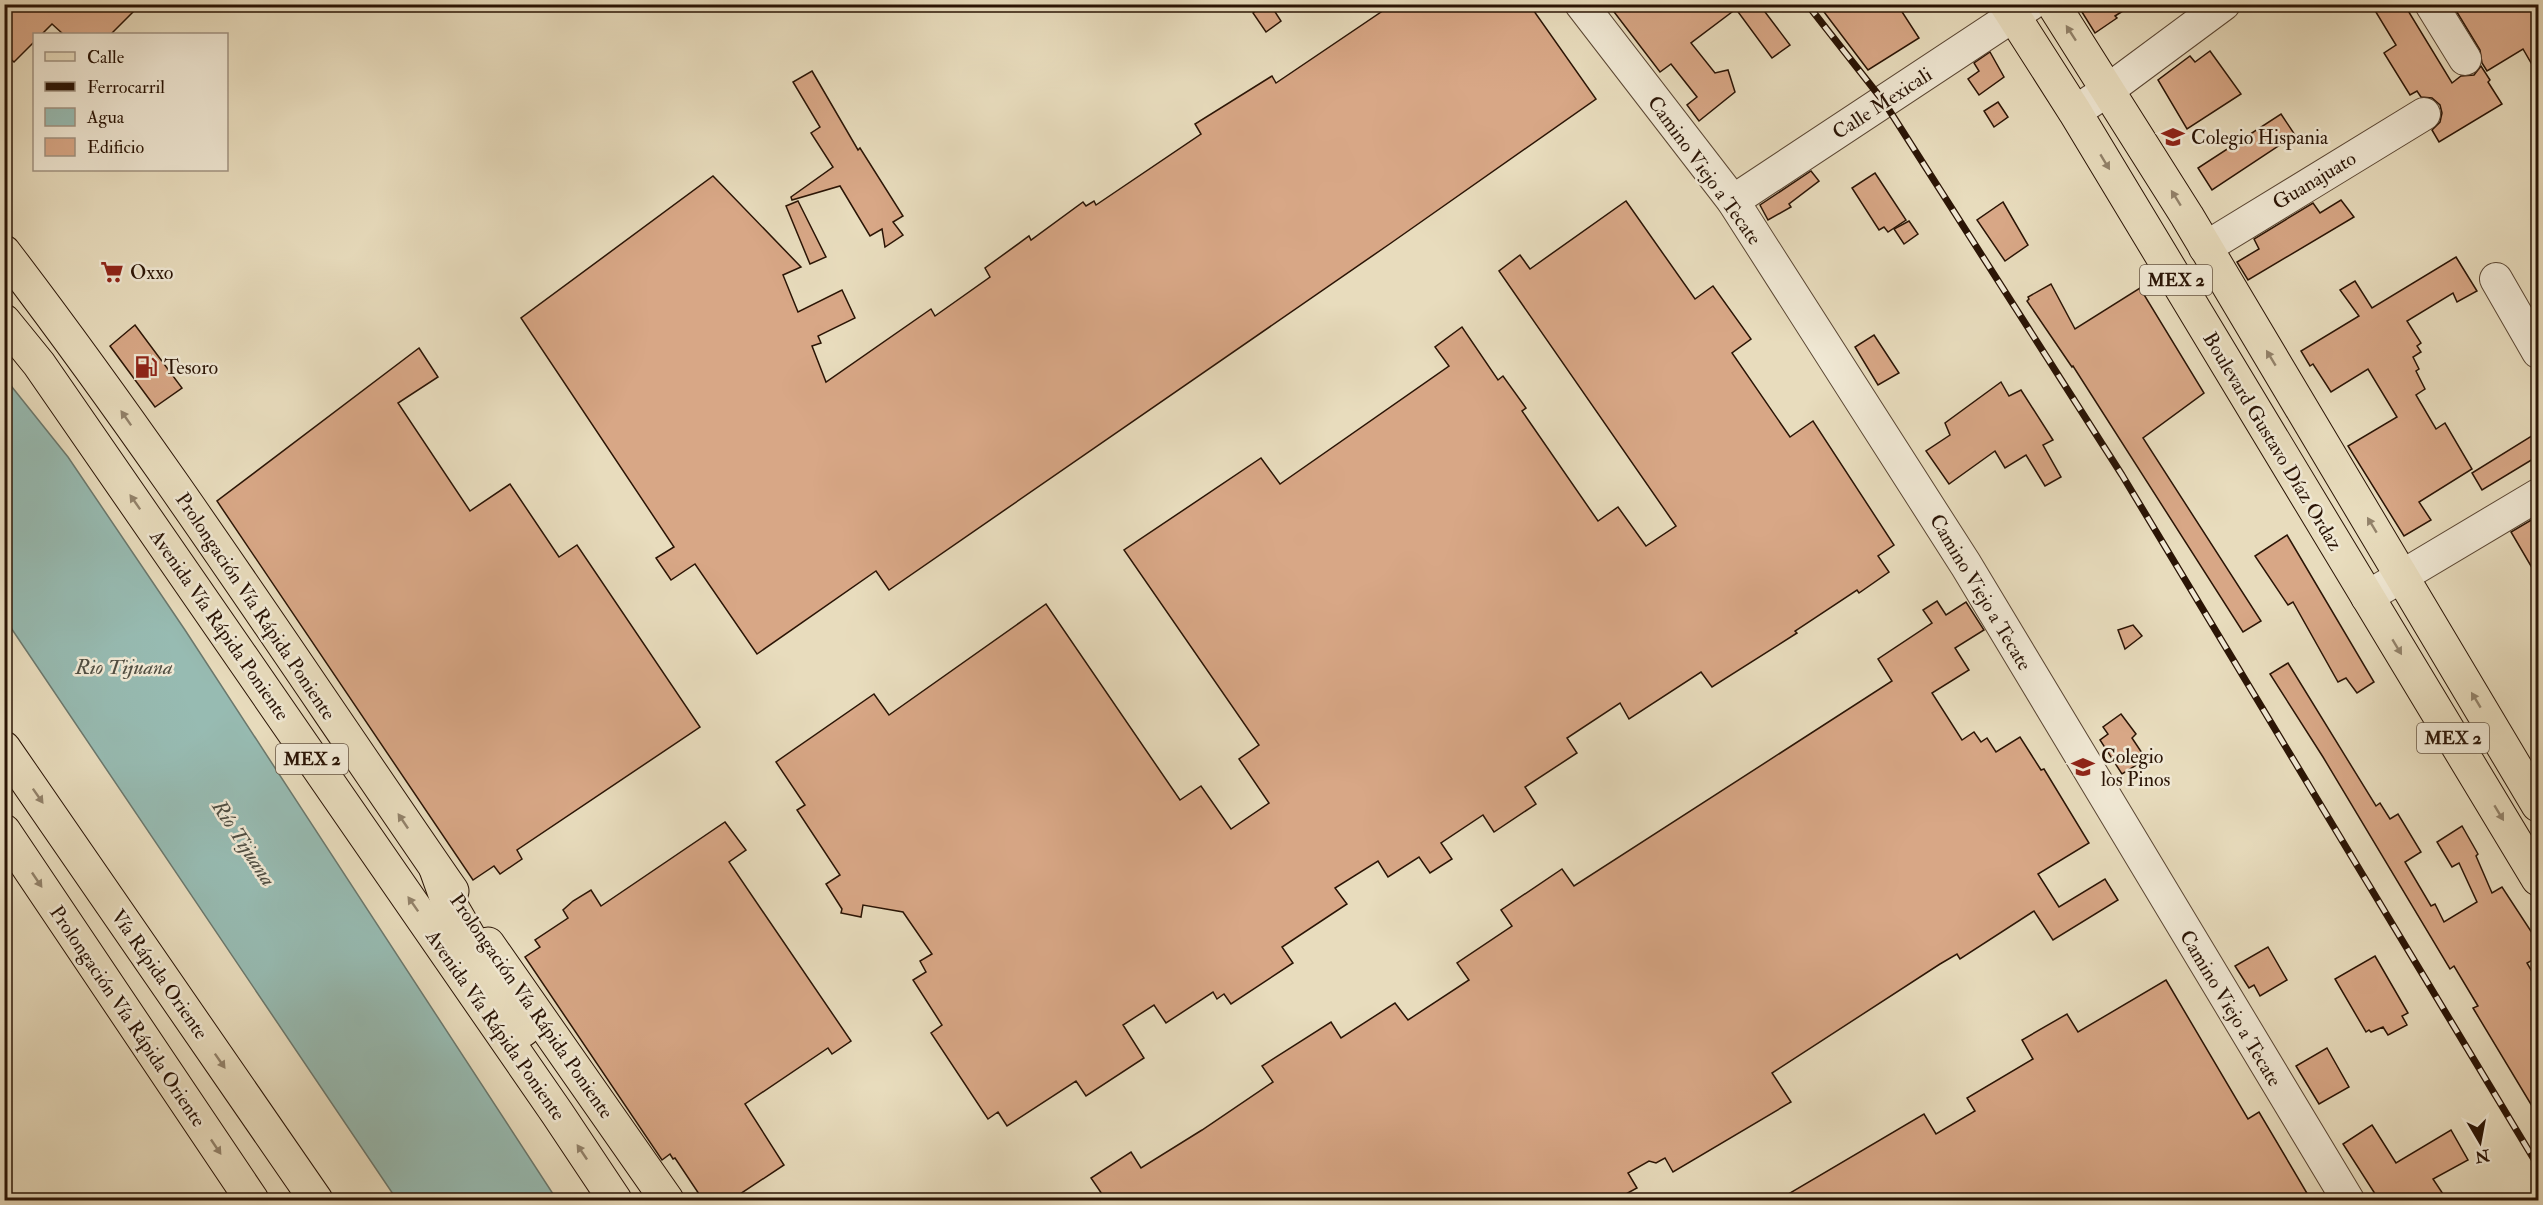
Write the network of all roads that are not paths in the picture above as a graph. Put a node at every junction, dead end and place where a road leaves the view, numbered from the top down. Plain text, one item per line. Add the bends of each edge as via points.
1 (1581, 4) edge
2 (2053, 4) edge
3 (2224, 4) edge
4 (2431, 4) edge
5 (2017, 9) edge
6 (2465, 59) dead end
7 (2108, 90) junction
8 (2074, 112) junction
9 (2424, 114) dead end
10 (1733, 201) junction
11 (2205, 248) junction
12 (4, 252) edge
13 (2496, 279) dead end
14 (4, 321) edge
15 (2538, 352) edge
16 (2538, 495) edge
17 (2402, 575) junction
18 (2367, 597) junction
19 (4, 748) edge
20 (2538, 805) edge
21 (4, 831) edge
22 (436, 869) junction
23 (2538, 879) edge
24 (557, 1113) junction
25 (252, 1200) edge
26 (316, 1200) edge
27 (615, 1200) edge
28 (667, 1200) edge
29 (2348, 1200) edge

1 - 10 street, Camino Viejo a Tecate
7 -> 2 main road, MEX 2
3 - 7 street
4 - 6 street
5 - 8 main road, Boulevard Gustavo Díaz Ordaz / MEX 2
5 - 10 street, Calle Mexicali
7 - 8 street
11 -> 7 main road, MEX 2
8 -> 18 main road, Boulevard Gustavo Díaz Ordaz / MEX 2
9 - 11 street, Guanajuato
10 - 29 street, Camino Viejo a Tecate via 1966,565
17 -> 11 main road, MEX 2
22 -> 12 main road, Prolongación Vía Rápida Poniente via 180,495
13 - 15 street
24 -> 14 main road, Avenida Vía Rápida Poniente / MEX 2 via 39,364
16 - 17 street
17 - 18 street
20 -> 17 main road, MEX 2
18 -> 23 main road, Boulevard Gustavo Díaz Ordaz / MEX 2
19 -> 26 main road, Vía Rápida Oriente
21 -> 25 main road, Prolongación Vía Rápida Oriente
22 - 24 main road via 446,897 555,1084
22 - 28 main road, Prolongación Vía Rápida Poniente
27 -> 24 main road, Avenida Vía Rápida Poniente / MEX 2

